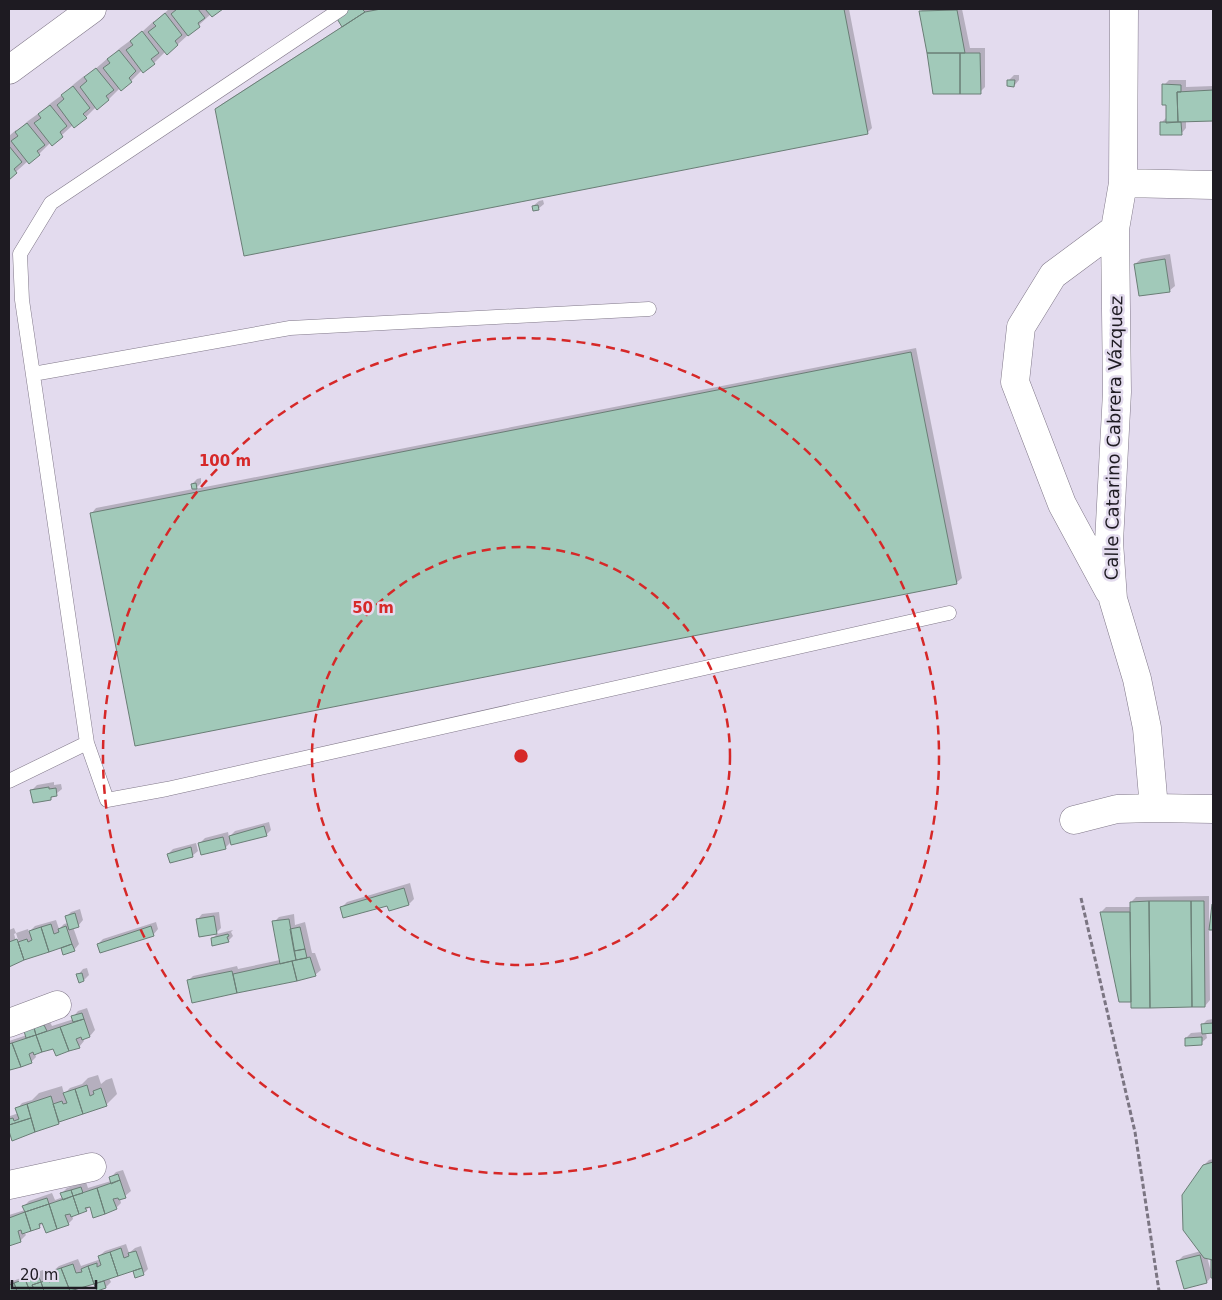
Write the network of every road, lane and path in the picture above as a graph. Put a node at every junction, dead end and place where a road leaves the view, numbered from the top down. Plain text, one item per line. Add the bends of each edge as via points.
1 (92, 9) edge
2 (341, 9) edge
3 (1124, 9) edge
4 (9, 70) edge
5 (1123, 183) junction
6 (1213, 185) edge
7 (1115, 229) junction
8 (649, 309) dead end
9 (33, 374) junction
10 (1113, 599) junction
11 (949, 613) dead end
12 (87, 743) junction
13 (9, 781) edge
14 (1154, 808) junction
15 (1213, 809) edge
16 (1074, 820) dead end
17 (1081, 898) dead end
18 (58, 1005) dead end
19 (9, 1023) edge
20 (92, 1167) dead end
21 (9, 1185) edge
22 (1159, 1291) edge

1 - 4 street
2 - 9 lane via 51,203 20,254 22,300
3 - 5 street, Calle Catarino Cabrera Vázquez
5 - 6 street
5 - 7 street, Calle Catarino Cabrera Vázquez
7 - 10 street, Calle Catarino Cabrera Vázquez via 1117,392 1109,542
7 - 10 street via 1053,275 1021,327 1014,382 1062,504
8 - 9 lane via 290,328
9 - 12 lane
10 - 14 street, Calle Catarino Cabrera Vázquez via 1137,679 1147,728
11 - 12 lane via 107,800
12 - 13 lane
14 - 15 street
14 - 16 street via 1117,809
17 - 22 path via 1135,1132
18 - 19 street
20 - 21 street

